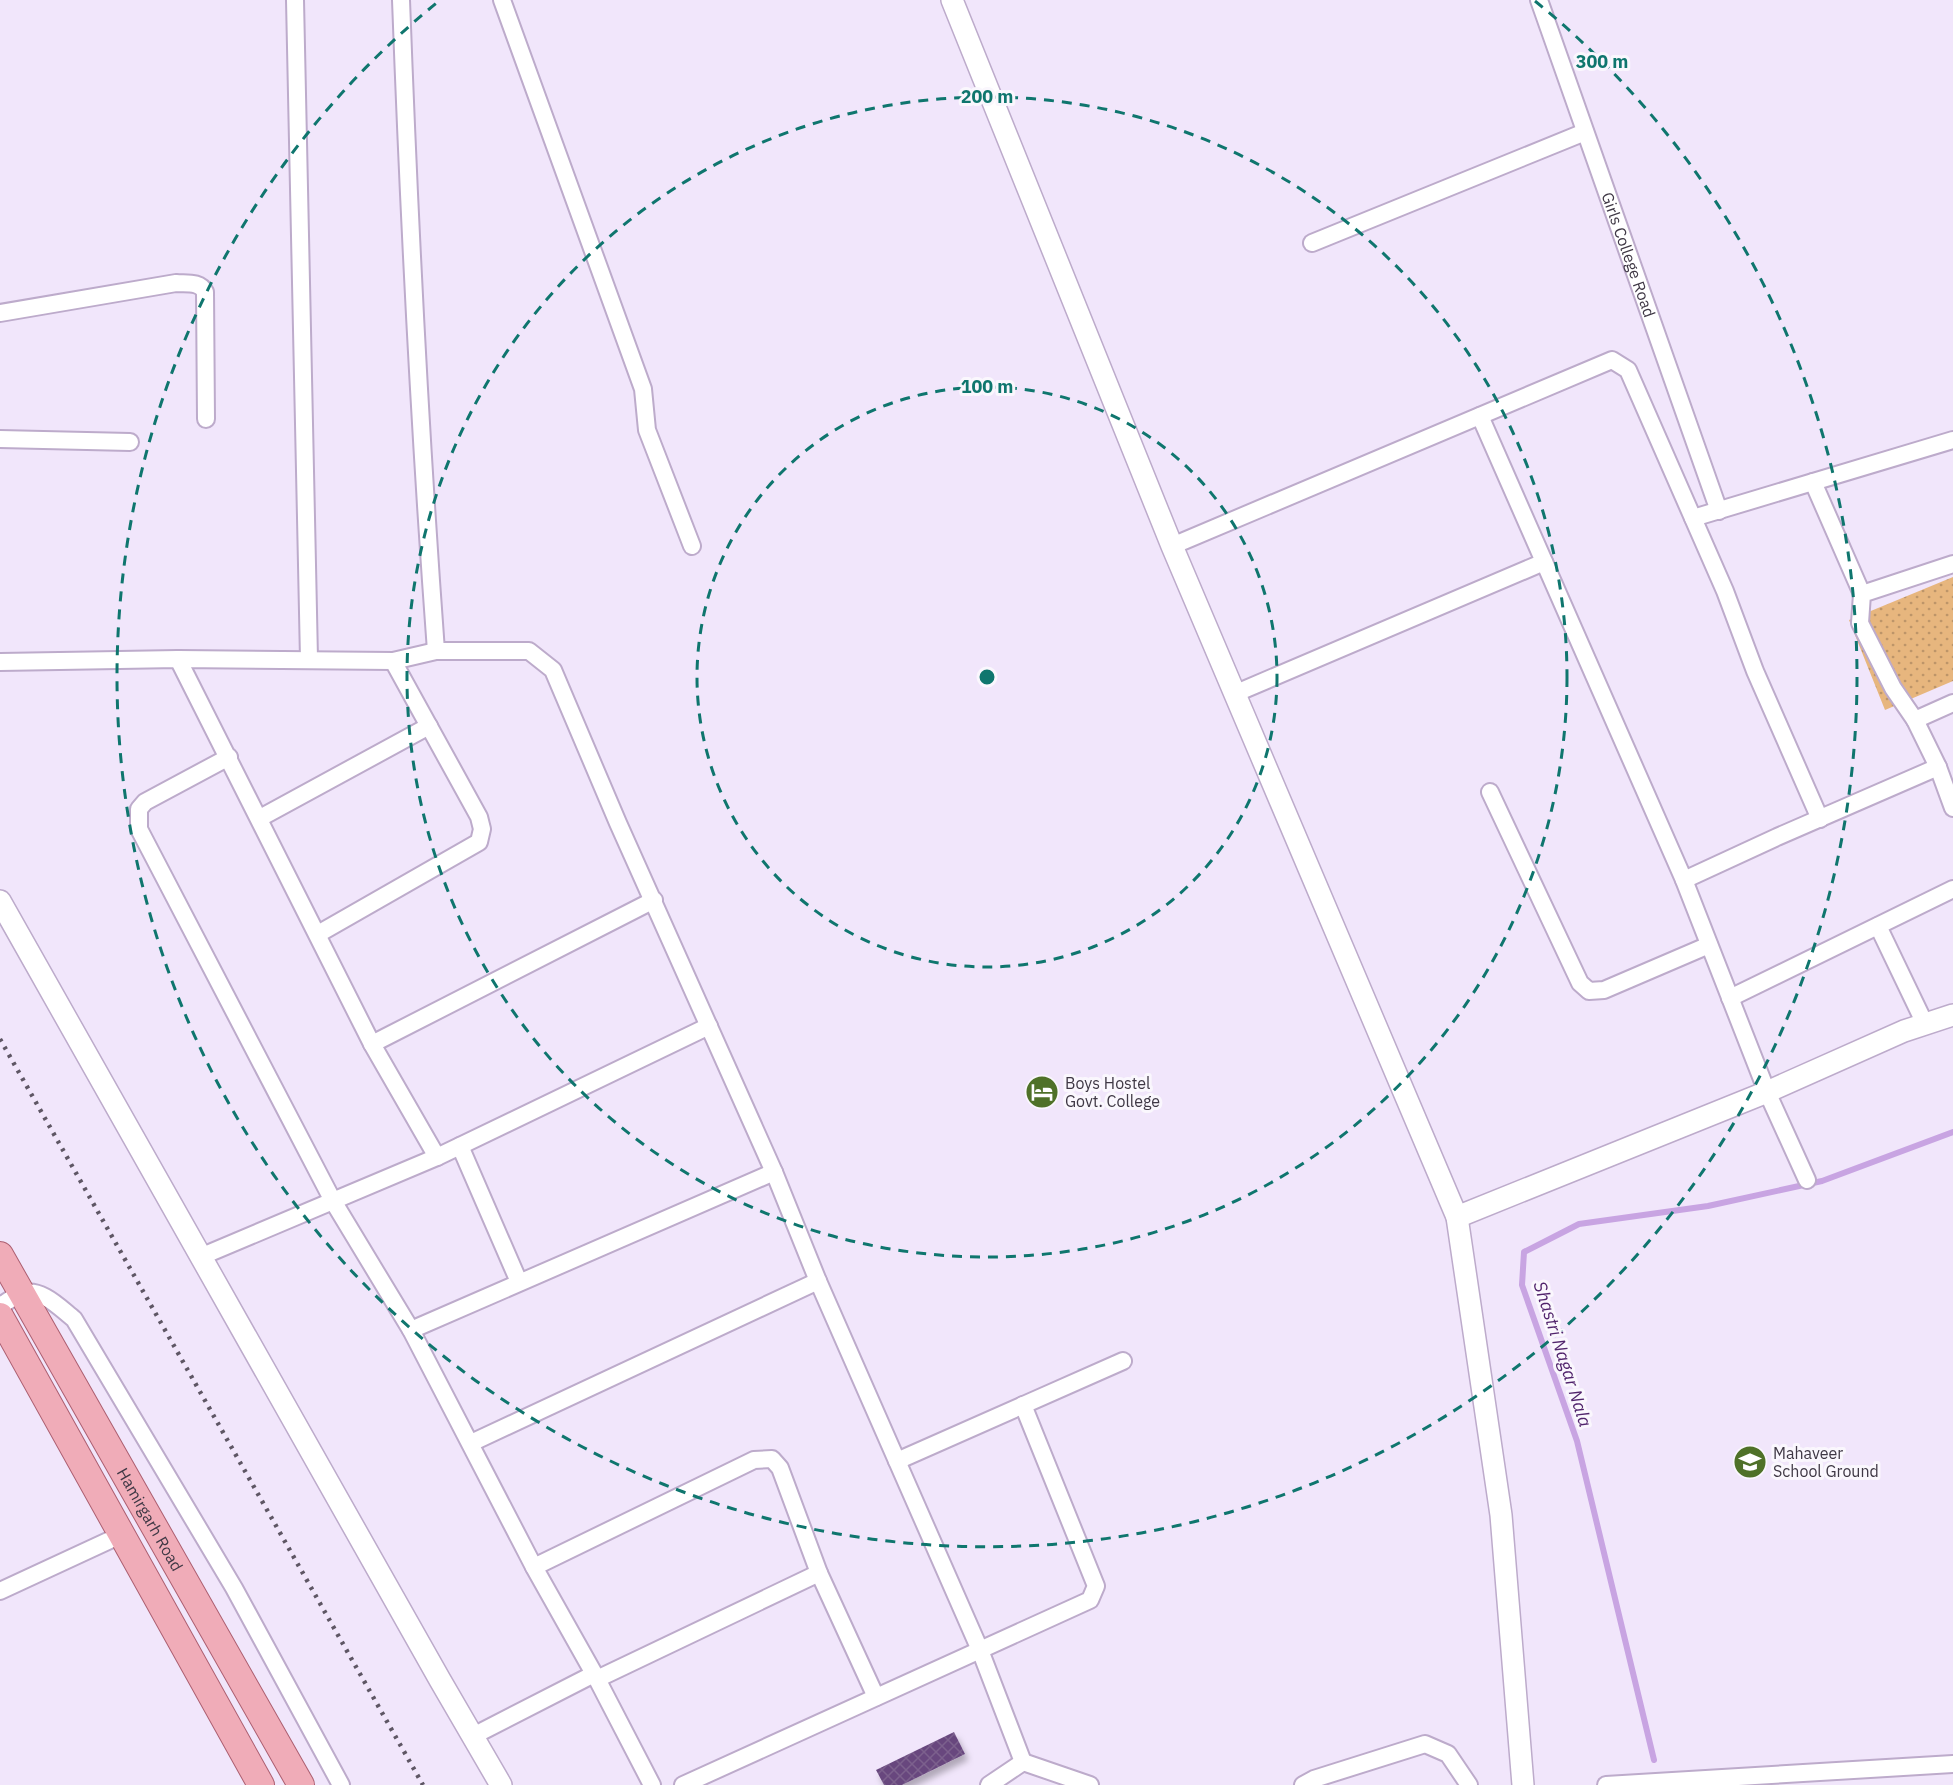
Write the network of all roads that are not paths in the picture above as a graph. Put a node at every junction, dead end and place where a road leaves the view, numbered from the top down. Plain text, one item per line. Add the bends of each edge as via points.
1 (295, 0) edge
2 (402, 0) edge
3 (502, 0) edge
4 (952, 0) edge
5 (1539, 0) edge
6 (1585, 132) junction
7 (1312, 243) dead end
8 (0, 313) edge
9 (1480, 416) junction
10 (206, 418) dead end
11 (0, 439) edge
12 (1953, 440) edge
13 (130, 442) dead end
14 (1813, 482) junction
15 (1719, 511) junction
16 (1693, 518) junction
17 (692, 546) dead end
18 (1172, 546) junction
19 (1544, 562) junction
20 (1953, 564) edge
21 (1862, 594) junction
22 (436, 651) junction
23 (178, 659) junction
24 (309, 659) junction
25 (393, 661) junction
26 (0, 662) edge
27 (1234, 694) junction
28 (1953, 703) edge
29 (1915, 720) junction
30 (429, 726) junction
31 (229, 757) junction
32 (1938, 767) junction
33 (1490, 792) dead end
34 (1953, 808) edge
35 (260, 818) junction
36 (1820, 819) junction
37 (1684, 880) junction
38 (1953, 889) edge
39 (654, 900) junction
40 (0, 901) edge
41 (1878, 926) junction
42 (318, 934) junction
43 (1709, 945) junction
44 (1730, 998) junction
45 (1953, 1015) edge
46 (1925, 1024) junction
47 (709, 1026) junction
48 (372, 1044) junction
49 (1767, 1092) junction
50 (460, 1146) junction
51 (437, 1157) junction
52 (774, 1172) junction
53 (1807, 1180) dead end
54 (333, 1201) junction
55 (1457, 1217) junction
56 (0, 1255) edge
57 (200, 1257) junction
58 (818, 1281) junction
59 (519, 1282) junction
60 (11, 1299) edge
61 (0, 1316) edge
62 (411, 1330) junction
63 (1123, 1361) dead end
64 (1023, 1405) junction
65 (471, 1443) junction
66 (897, 1461) junction
67 (123, 1534) junction
68 (534, 1567) junction
69 (819, 1573) junction
70 (0, 1591) edge
71 (980, 1650) junction
72 (595, 1677) junction
73 (876, 1697) junction
74 (473, 1736) junction
75 (1023, 1762) junction
76 (1953, 1764) edge
77 (261, 1785) edge
78 (302, 1785) edge
79 (341, 1785) edge
80 (501, 1785) edge
81 (652, 1785) edge
82 (683, 1785) edge
83 (989, 1785) edge
84 (1090, 1785) edge
85 (1304, 1785) edge
86 (1469, 1785) edge
87 (1523, 1785) edge
88 (1606, 1785) edge

1 - 24 street
2 - 22 street via 408,181
3 - 17 street via 643,389 647,430
4 - 18 street
5 - 6 street, Girls College Road
6 - 7 street
6 - 15 street, Girls College Road
8 - 10 street via 176,283 202,287
9 - 16 street via 1612,360 1628,370
9 - 18 street
9 - 19 street
11 - 13 street
12 - 14 street
14 - 15 street
14 - 21 street
15 - 16 street
16 - 36 street
18 - 27 street
19 - 27 street
19 - 37 street
20 - 21 street
21 - 29 street via 1860,623 1893,688
22 - 25 street
22 - 39 street via 529,651 553,669
23 - 24 street
23 - 26 street
23 - 31 street
24 - 25 street
25 - 30 street
27 - 55 street
28 - 29 street
29 - 32 street
30 - 35 street
30 - 42 street via 479,817 479,842
31 - 35 street
31 - 54 street via 146,802 139,809 139,829
32 - 34 street
32 - 36 street
33 - 43 street via 1580,983 1589,991 1604,990
35 - 42 street
36 - 37 street
37 - 43 street
38 - 41 street
39 - 47 street
39 - 48 street
40 - 57 street
41 - 44 street
41 - 46 street
42 - 48 street
43 - 44 street
44 - 49 street
45 - 46 street
46 - 49 street
47 - 50 street
47 - 52 street
48 - 51 street
49 - 53 street
49 - 55 street
50 - 51 street
50 - 59 street
51 - 54 street
52 - 58 street
52 - 59 street
54 - 57 street
54 - 62 street
55 - 87 street via 1501,1515
56 - 60 main road, Hamirgarh Road
57 - 74 street
58 - 65 street
58 - 66 street
59 - 62 street
60 - 78 main road, Hamirgarh Road
60 - 79 street via 35,1293 74,1319 234,1588
61 - 67 main road, Hamirgarh Road
62 - 65 street
63 - 64 street
64 - 66 street
64 - 71 street via 1096,1586 1090,1600
65 - 68 street
66 - 71 street
67 - 70 street
67 - 77 main road, Hamirgarh Road
68 - 69 street via 764,1458 772,1459 780,1468
68 - 72 street
69 - 72 street
69 - 73 street
71 - 73 street
71 - 75 street
72 - 74 street
72 - 81 street
73 - 82 street
74 - 80 street
75 - 83 street
75 - 84 street
76 - 88 street
85 - 86 street via 1425,1744 1448,1754

